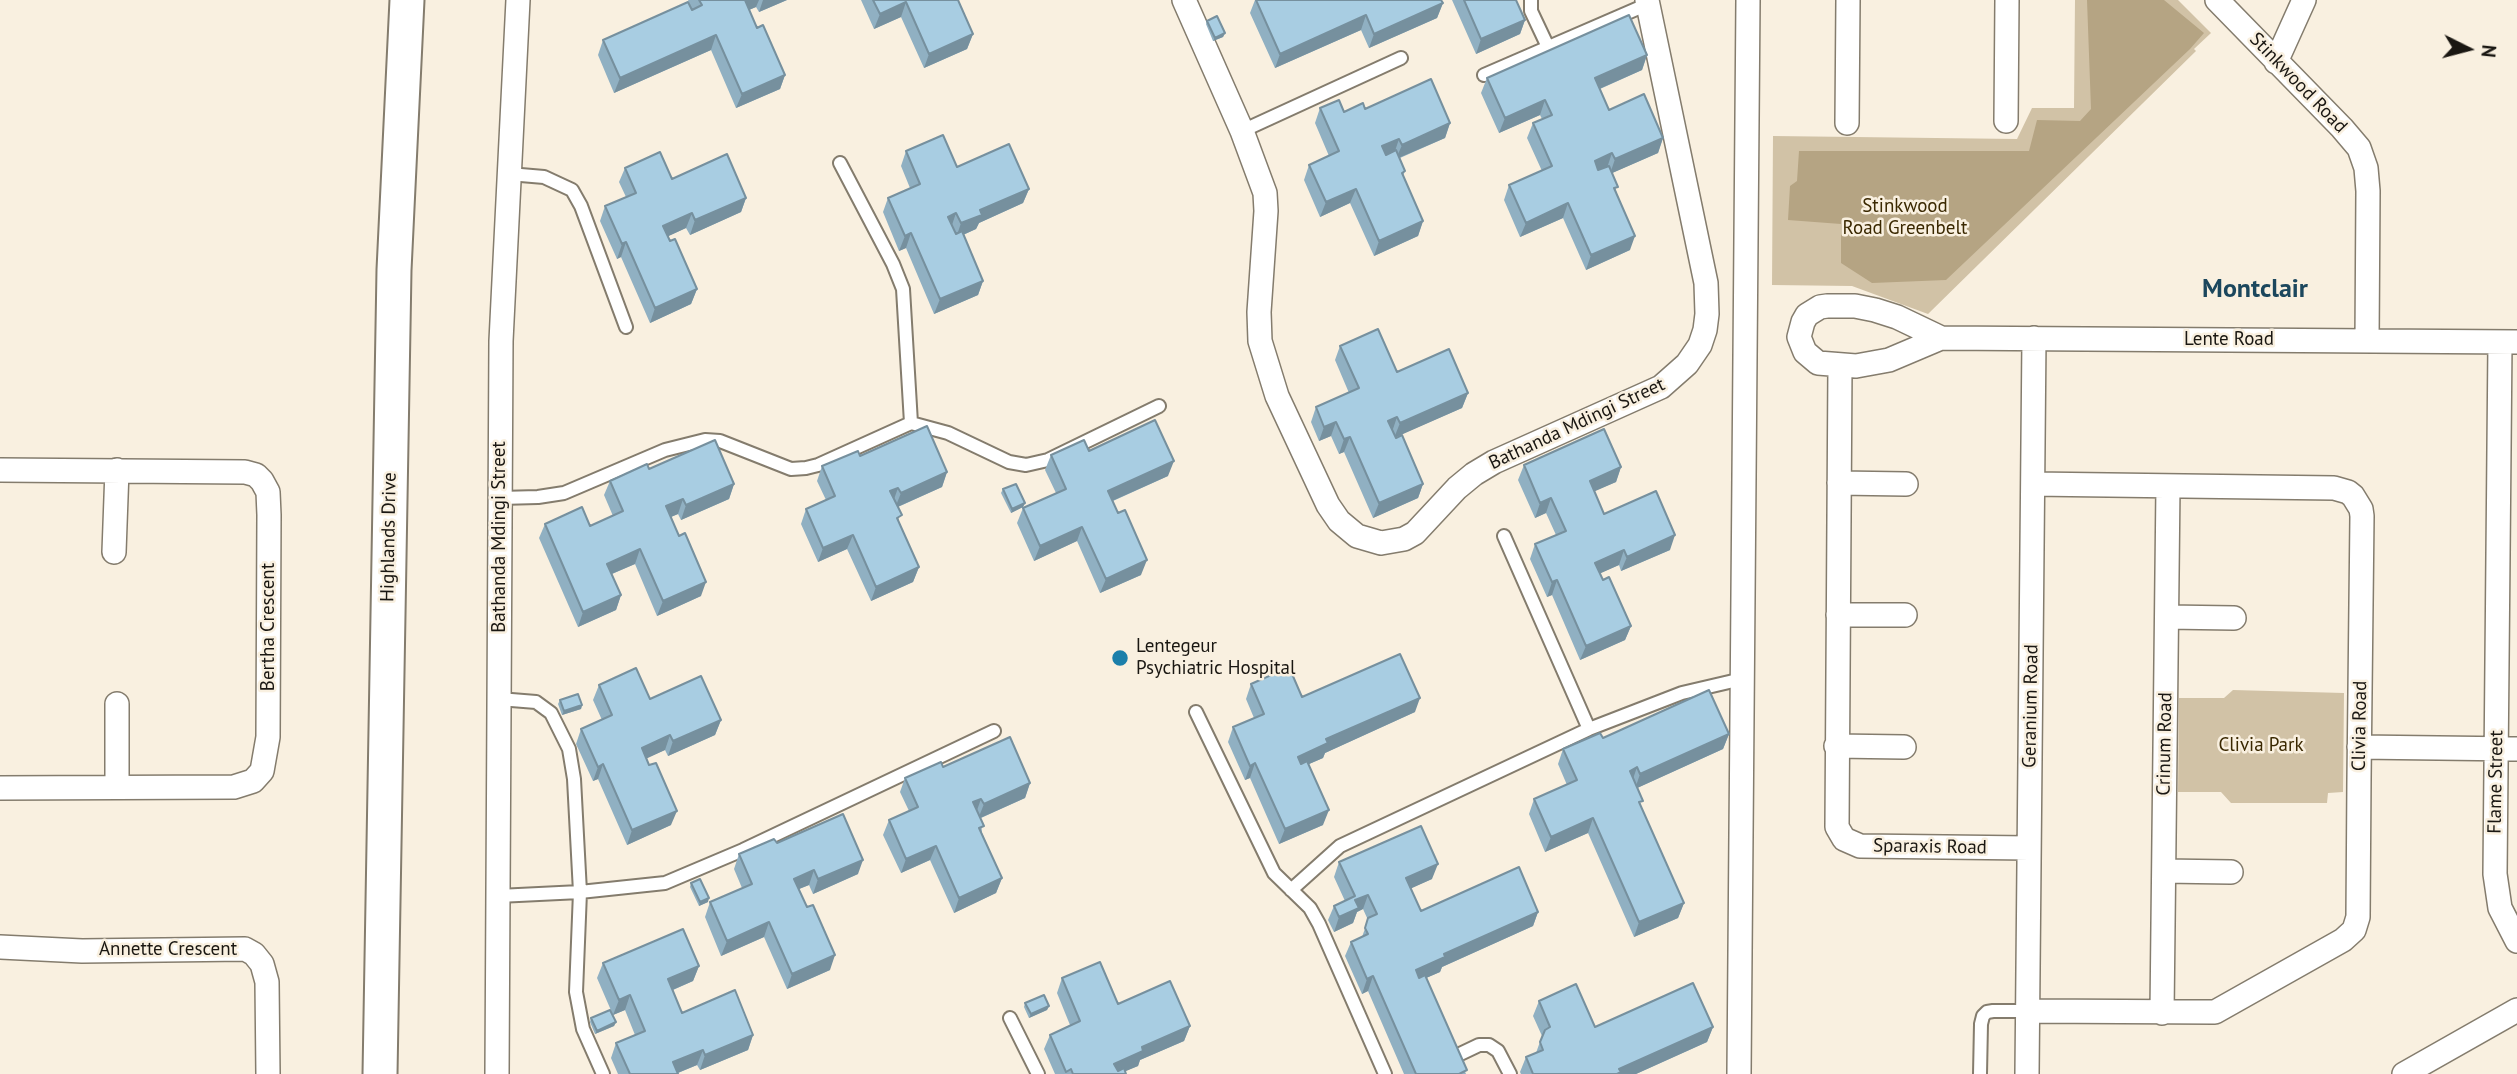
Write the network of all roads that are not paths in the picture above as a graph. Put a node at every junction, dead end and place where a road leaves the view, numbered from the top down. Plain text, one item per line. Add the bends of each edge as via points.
1 (407, 0) edge
2 (518, 0) edge
3 (1184, 0) edge
4 (1531, 0) edge
5 (1748, 0) edge
6 (1848, 0) edge
7 (2007, 0) edge
8 (2217, 0) edge
9 (2304, 0) edge
10 (1647, 2) edge
11 (1548, 47) junction
12 (1401, 58) dead end
13 (2276, 62) junction
14 (1484, 75) dead end
15 (2006, 121) dead end
16 (1847, 124) dead end
17 (1242, 131) junction
18 (840, 163) dead end
19 (509, 174) junction
20 (626, 327) dead end
21 (1941, 338) junction
22 (2034, 338) junction
23 (2367, 341) junction
24 (2509, 342) edge
25 (1840, 365) junction
26 (1159, 406) dead end
27 (911, 423) junction
28 (0, 470) edge
29 (117, 470) junction
30 (1839, 483) junction
31 (1906, 484) dead end
32 (2033, 484) junction
33 (2168, 486) junction
34 (2508, 486) edge
35 (500, 498) junction
36 (1504, 536) dead end
37 (114, 552) dead end
38 (1838, 615) junction
39 (1905, 615) dead end
40 (2166, 617) junction
41 (2234, 618) dead end
42 (2507, 618) edge
43 (1742, 679) junction
44 (499, 699) junction
45 (117, 704) dead end
46 (1196, 712) dead end
47 (1589, 729) junction
48 (994, 731) dead end
49 (1836, 746) junction
50 (1904, 747) dead end
51 (2360, 747) junction
52 (2507, 749) edge
53 (117, 787) junction
54 (0, 788) edge
55 (2029, 848) junction
56 (2164, 871) junction
57 (2231, 872) dead end
58 (1291, 890) junction
59 (580, 892) junction
60 (498, 896) junction
61 (2517, 941) edge
62 (0, 947) edge
63 (2517, 1010) edge
64 (2028, 1012) junction
65 (2162, 1013) junction
66 (1010, 1018) dead end
67 (1458, 1055) edge
68 (268, 1074) edge
69 (380, 1074) edge
70 (496, 1074) edge
71 (603, 1074) edge
72 (1038, 1074) edge
73 (1385, 1074) edge
74 (1510, 1074) edge
75 (1739, 1074) edge
76 (1980, 1074) edge
77 (2027, 1074) edge
78 (2404, 1074) edge

1 - 69 main road, Highlands Drive via 394,270
2 - 19 street, Bathanda Mdingi Street
3 - 17 street, Bathanda Mdingi Street
4 - 11 lane via 1531,11
5 - 43 street
6 - 16 street
7 - 15 street
8 - 13 street, Stinkwood Road
9 - 13 street
10 - 11 lane
10 - 17 street, Bathanda Mdingi Street via 1706,283 1707,314 1700,345 1661,387 1474,474 1404,539 1368,541 1339,521 1277,396 1260,341 1265,193
11 - 14 lane
12 - 17 lane
13 - 23 street, Stinkwood Road via 2359,148 2366,168
18 - 27 lane via 903,289
19 - 20 lane via 544,177 572,190
19 - 35 street, Bathanda Mdingi Street
21 - 22 street, Lente Road
21 - 25 street, Lente Road via 1889,360
21 - 25 street, Lente Road via 1875,310 1820,307 1803,322 1801,345 1810,359
22 - 23 street, Lente Road
22 - 32 street, Geranium Road
23 - 24 street, Lente Road
24 - 34 street, Flame Street
25 - 30 street, Sparaxis Road
26 - 27 lane via 1048,460 1026,465
27 - 35 lane via 806,468 791,469 720,441 705,440 665,450 564,493
28 - 29 street, Bertha Crescent
29 - 37 street
29 - 53 street, Bertha Crescent via 256,475 268,492 269,515 268,737 262,771 253,781 234,786
30 - 31 street
30 - 38 street, Sparaxis Road
32 - 33 street, Clivia Road
32 - 55 street, Geranium Road
33 - 40 street, Crinum Road
33 - 51 street, Clivia Road via 2334,488 2358,502 2362,516
34 - 42 street, Flame Street
35 - 44 street, Bathanda Mdingi Street
36 - 47 lane
38 - 39 street
38 - 49 street, Sparaxis Road
40 - 41 street
40 - 56 street, Crinum Road
42 - 52 street, Flame Street
43 - 47 lane via 1682,693
43 - 75 street
44 - 59 lane via 536,702 551,713 569,749
44 - 60 street, Bathanda Mdingi Street
45 - 53 street
46 - 58 lane via 1274,873
47 - 58 lane via 1340,846
48 - 59 lane via 665,883
49 - 50 street
49 - 55 street, Sparaxis Road via 1837,827 1852,844
51 - 52 street
51 - 65 street, Clivia Road via 2358,917 2354,930 2221,1010
52 - 61 street, Flame Street via 2496,886 2500,908
53 - 54 street, Bertha Crescent
55 - 64 street, Geranium Road
56 - 57 street
56 - 65 street, Crinum Road
58 - 73 lane via 1310,908 1319,925
59 - 60 lane
59 - 71 lane via 576,992 583,1029
60 - 70 street, Bathanda Mdingi Street
62 - 68 street, Annette Crescent via 245,949 262,964 267,982
63 - 78 street
64 - 65 street, Clivia Road
64 - 76 lane via 1993,1011 1983,1016
64 - 77 street, Geranium Road
66 - 72 lane
67 - 74 lane via 1489,1045 1498,1051

